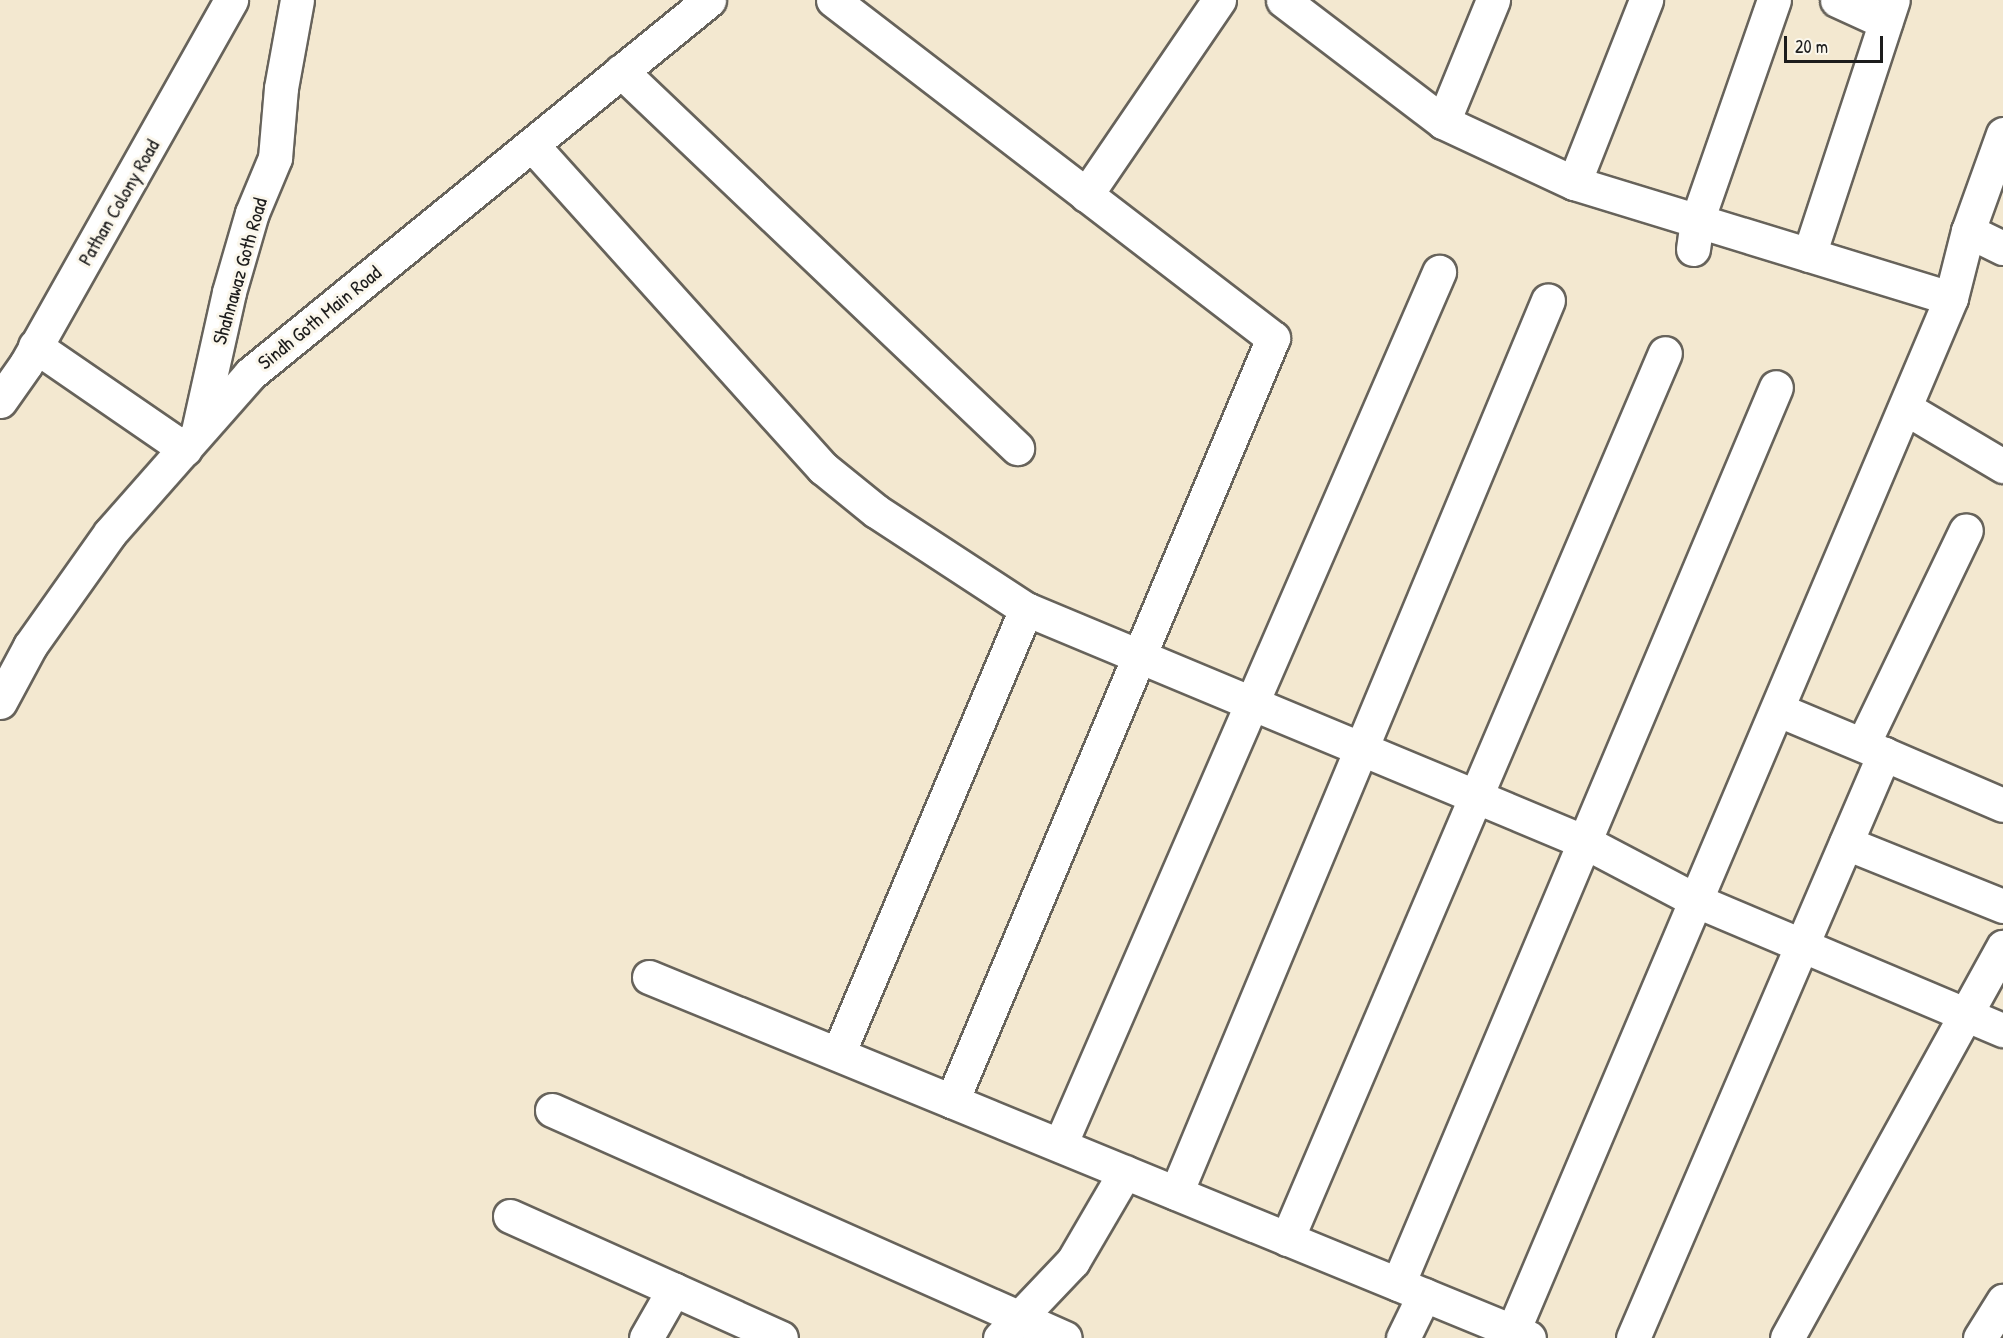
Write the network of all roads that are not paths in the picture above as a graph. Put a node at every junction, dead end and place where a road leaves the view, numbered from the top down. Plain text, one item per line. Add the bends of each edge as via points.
1 (231, 0) edge
2 (297, 0) edge
3 (709, 0) edge
4 (833, 0) edge
5 (1219, 0) edge
6 (1283, 0) edge
7 (1493, 0) edge
8 (1646, 0) edge
9 (1774, 0) edge
10 (1836, 0) edge
11 (1889, 11) edge
12 (621, 71) junction
13 (1443, 122) junction
14 (2003, 134) edge
15 (532, 145) junction
16 (1574, 183) junction
17 (1086, 195) junction
18 (1968, 231) junction
19 (1695, 235) junction
20 (2003, 248) edge
21 (1809, 255) junction
22 (1439, 272) dead end
23 (1951, 298) junction
24 (1548, 300) dead end
25 (35, 346) junction
26 (1665, 353) dead end
27 (1776, 387) dead end
28 (3, 391) edge
29 (1907, 409) junction
30 (191, 442) junction
31 (1017, 448) dead end
32 (2003, 466) edge
33 (1966, 530) dead end
34 (1026, 609) junction
35 (1138, 655) junction
36 (0, 702) edge
37 (1251, 705) junction
38 (1779, 710) junction
39 (1360, 745) junction
40 (1873, 749) junction
41 (1999, 795) edge
42 (1476, 796) junction
43 (1585, 842) junction
44 (1846, 843) junction
45 (1697, 901) junction
46 (2003, 906) edge
47 (1801, 946) junction
48 (2003, 947) edge
49 (649, 977) dead end
50 (1965, 1016) junction
51 (2003, 1030) edge
52 (838, 1054) junction
53 (952, 1101) junction
54 (552, 1110) dead end
55 (1060, 1145) junction
56 (1125, 1172) junction
57 (1176, 1193) junction
58 (510, 1216) dead end
59 (1287, 1239) junction
60 (674, 1289) junction
61 (1411, 1289) junction
62 (2003, 1301) edge
63 (1010, 1327) edge
64 (1521, 1335) edge
65 (646, 1338) edge
66 (781, 1338) edge
67 (1065, 1338) edge
68 (1403, 1338) edge
69 (1633, 1338) edge
70 (1788, 1338) edge
71 (1980, 1338) edge

1 - 25 street, Pathan Colony Road
2 - 30 street, Shahnawaz Goth Road via 280,88 275,158 252,213
3 - 12 street, Sindh Goth Main Road
4 - 17 street
5 - 17 street
6 - 13 street
7 - 13 street
8 - 16 street
9 - 19 street
10 - 11 street
11 - 21 street
12 - 15 street, Sindh Goth Main Road
12 - 31 street
13 - 16 street
14 - 18 street
15 - 30 street, Sindh Goth Main Road via 250,374
15 - 34 street via 824,468 876,510
16 - 19 street
17 - 35 street via 1273,338
18 - 20 street
18 - 23 street
19 - 21 street
21 - 23 street
22 - 37 street
23 - 29 street
24 - 39 street
25 - 28 street, Pathan Colony Road
25 - 30 street
26 - 42 street
27 - 43 street
29 - 32 street
29 - 38 street
30 - 36 street, Sindh Goth Main Road via 110,534 30,646
33 - 40 street
34 - 35 street
34 - 52 street
35 - 37 street
35 - 53 street
37 - 39 street
37 - 55 street
38 - 40 street
38 - 45 street
39 - 42 street
39 - 57 street
40 - 41 street
40 - 44 street
42 - 43 street
42 - 59 street
43 - 45 street
43 - 61 street
44 - 46 street
44 - 47 street
45 - 47 street
45 - 64 street
47 - 50 street
47 - 69 street
48 - 50 street
49 - 52 street
50 - 51 street
50 - 70 street
52 - 53 street
53 - 55 street
54 - 63 street
55 - 56 street
56 - 57 street
56 - 63 street via 1073,1261
57 - 59 street
58 - 60 street
59 - 61 street
60 - 65 street
60 - 66 street
61 - 64 street
61 - 68 street
62 - 71 street
63 - 67 street

